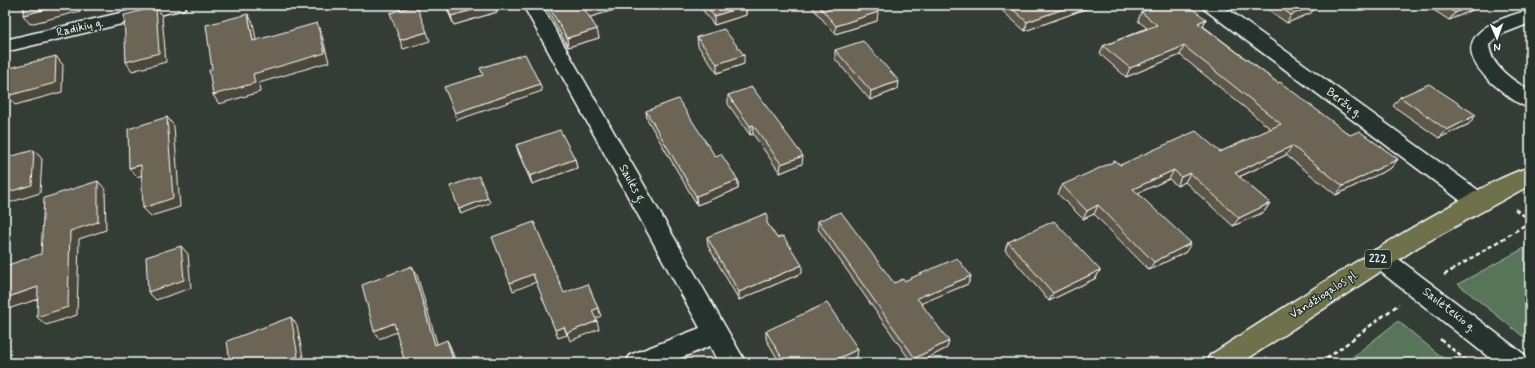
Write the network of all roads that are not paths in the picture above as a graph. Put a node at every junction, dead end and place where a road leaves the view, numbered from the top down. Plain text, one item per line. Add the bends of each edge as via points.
1 (178, 5) edge
2 (532, 5) edge
3 (1210, 5) edge
4 (1530, 16) edge
5 (5, 46) edge
6 (1530, 101) edge
7 (1530, 175) edge
8 (1477, 201) junction
9 (1380, 258) junction
10 (715, 333) junction
11 (1226, 360) edge
12 (639, 363) edge
13 (732, 363) edge
14 (1516, 363) edge

1 - 5 street, Radikių g.
2 - 10 street, Saulės g.
3 - 8 street, Beržų g.
4 - 6 street via 1501,27 1484,38 1480,48 1481,56 1500,79
7 - 8 main road, Vandžiogalos pl. / 222
8 - 9 main road, Vandžiogalos pl. / 222
9 - 11 main road, Vandžiogalos pl. / 222
9 - 14 street, Saulėtekio g.
10 - 12 street
10 - 13 street, Saulės g.

